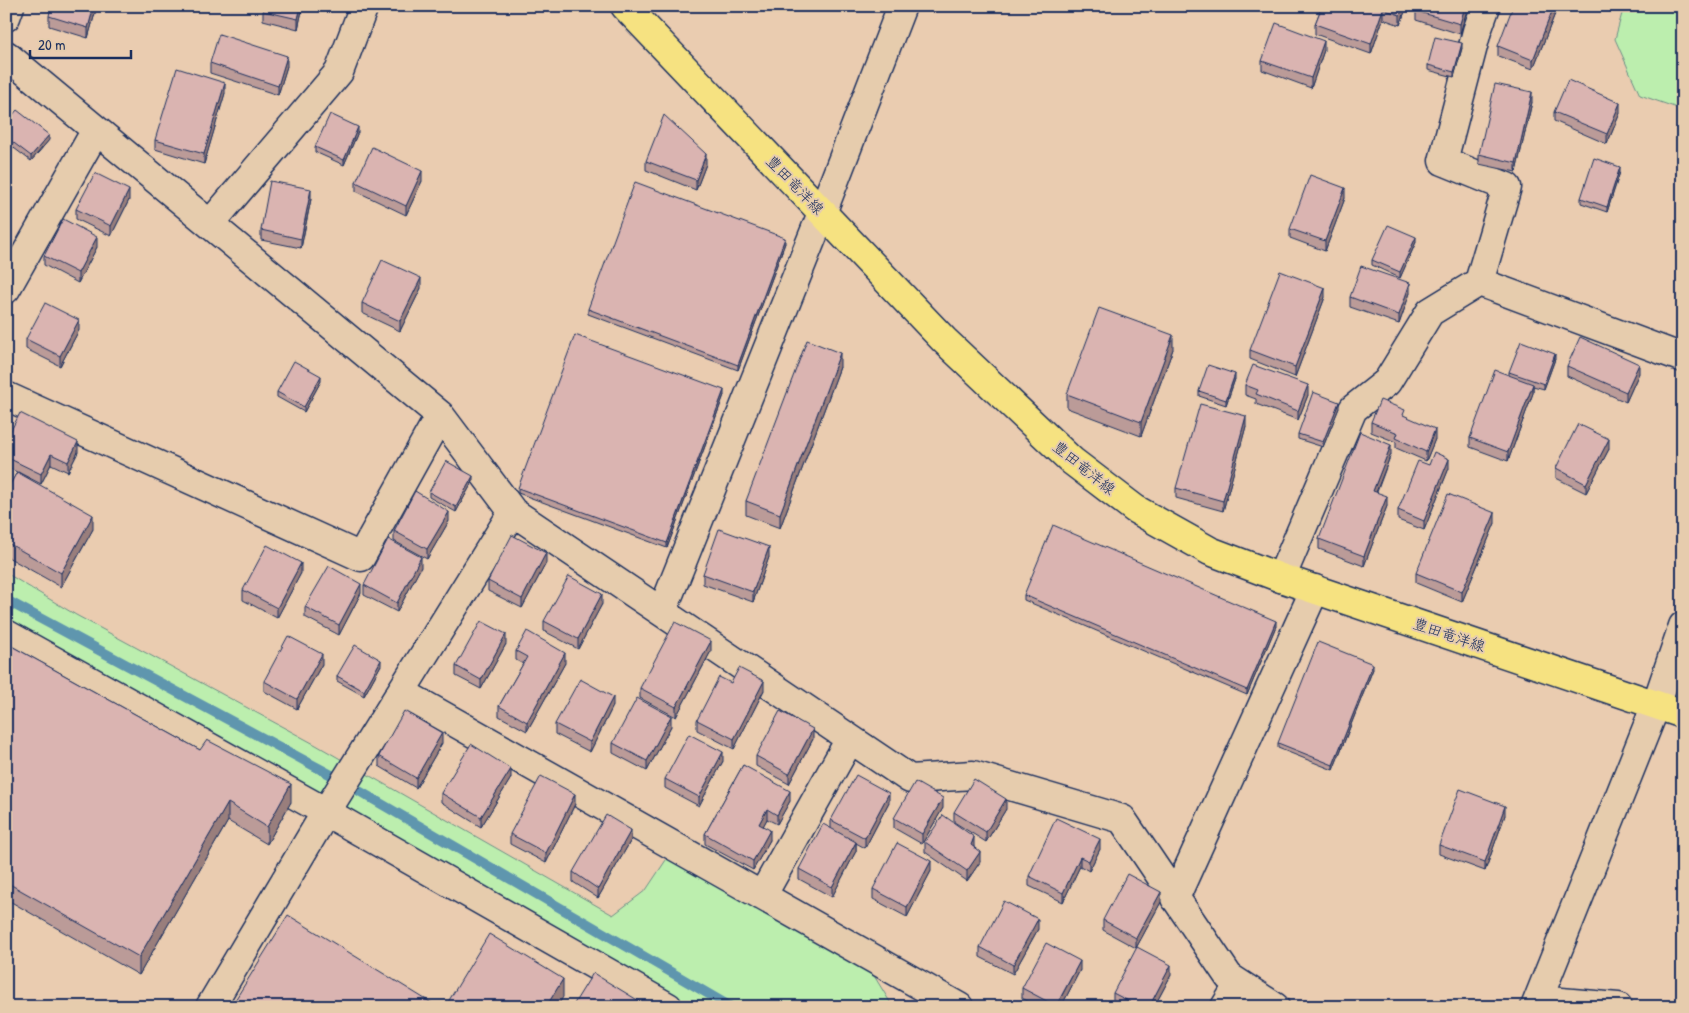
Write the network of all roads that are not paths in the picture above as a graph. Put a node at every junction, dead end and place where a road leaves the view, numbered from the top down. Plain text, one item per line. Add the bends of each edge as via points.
1 (10, 6) edge
2 (364, 6) edge
3 (625, 6) edge
4 (902, 6) edge
5 (1486, 6) edge
6 (6, 17) edge
7 (6, 55) edge
8 (96, 130) junction
9 (822, 213) junction
10 (210, 224) junction
11 (1480, 282) junction
12 (6, 289) edge
13 (1683, 358) edge
14 (6, 396) edge
15 (440, 415) junction
16 (513, 512) junction
17 (1281, 578) junction
18 (1315, 588) junction
19 (662, 612) junction
20 (1683, 626) edge
21 (6, 634) edge
22 (401, 692) junction
23 (1656, 706) junction
24 (1683, 714) edge
25 (850, 739) junction
26 (326, 812) junction
27 (762, 896) junction
28 (1175, 898) junction
29 (1239, 984) junction
30 (1536, 1003) edge
31 (210, 1007) edge
32 (668, 1007) edge
33 (959, 1007) edge
34 (1225, 1007) edge
35 (1275, 1007) edge
36 (1618, 1007) edge

1 - 6 street
2 - 10 street via 339,72
3 - 9 main road, 豊田竜洋線
4 - 9 street
5 - 11 street via 1443,161 1507,187
7 - 8 street
8 - 10 street
8 - 12 street
9 - 17 main road, 豊田竜洋線 via 944,340 1072,461 1143,514 1210,551
9 - 19 street
10 - 15 street
11 - 13 street
11 - 17 street via 1430,312 1387,382 1353,409
14 - 15 street via 361,557
15 - 16 street
16 - 19 street
16 - 22 street
17 - 18 main road, 豊田竜洋線
18 - 23 main road, 豊田竜洋線
18 - 28 street
19 - 25 street
20 - 23 street
21 - 26 street
22 - 26 street
22 - 27 street
23 - 24 main road, 豊田竜洋線
23 - 30 street
25 - 27 street
25 - 28 street via 910,779 973,775 1122,819
26 - 31 street
26 - 32 street
27 - 33 street
28 - 29 street via 1229,978
29 - 34 street
29 - 35 street
30 - 36 street

